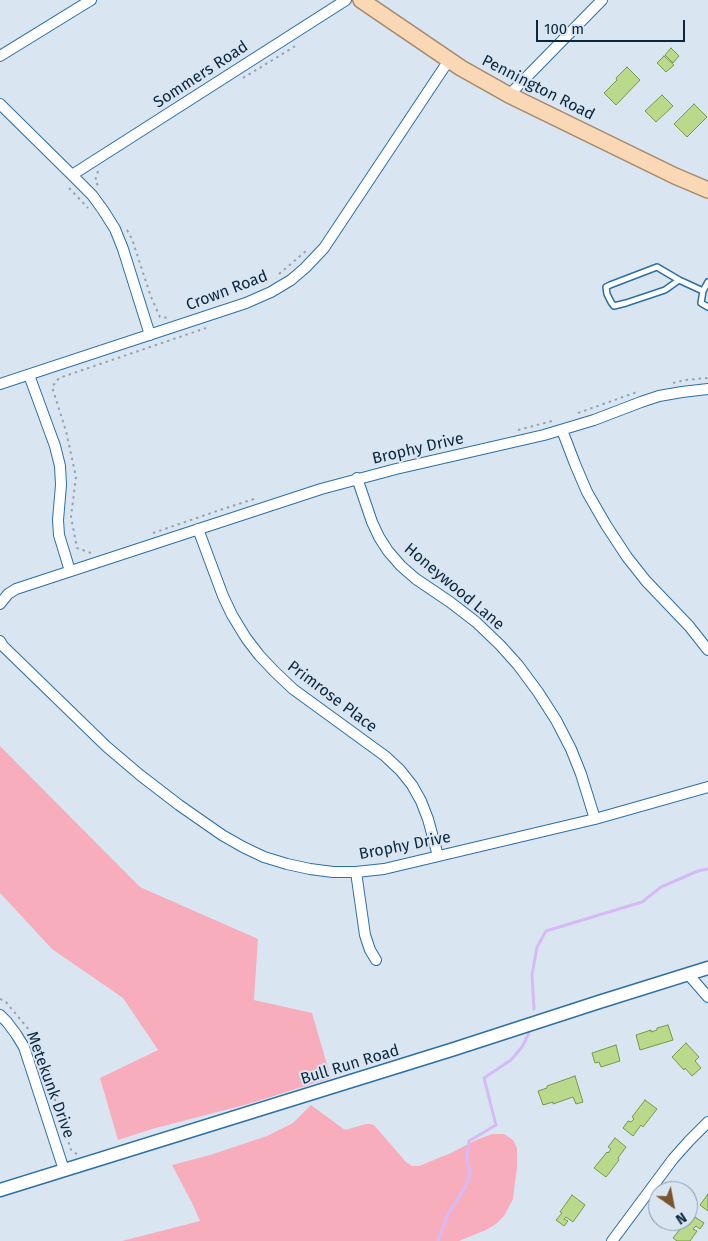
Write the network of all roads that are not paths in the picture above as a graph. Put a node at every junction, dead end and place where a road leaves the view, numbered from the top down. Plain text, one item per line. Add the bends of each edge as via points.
1 (91, 0) edge
2 (346, 0) edge
3 (361, 0) edge
4 (602, 0) edge
5 (0, 56) edge
6 (450, 60) junction
7 (509, 95) junction
8 (0, 104) edge
9 (72, 174) junction
10 (708, 190) edge
11 (679, 280) junction
12 (708, 282) edge
13 (703, 291) junction
14 (708, 308) edge
15 (150, 335) junction
16 (29, 375) junction
17 (0, 384) edge
18 (708, 389) edge
19 (562, 430) junction
20 (357, 478) junction
21 (198, 529) junction
22 (70, 571) junction
23 (0, 604) edge
24 (0, 641) edge
25 (708, 650) edge
26 (708, 787) edge
27 (595, 819) junction
28 (438, 856) junction
29 (356, 872) junction
30 (376, 960) dead end
31 (708, 968) edge
32 (688, 974) junction
33 (708, 997) edge
34 (0, 1015) edge
35 (708, 1122) edge
36 (64, 1170) junction
37 (0, 1190) edge
38 (612, 1241) edge

1 - 5 street
2 - 9 street, Sommers Road
3 - 6 main road, Pennington Road
4 - 7 street
6 - 7 main road, Pennington Road
6 - 15 street, Crown Road via 324,248 292,280 246,303
7 - 10 main road, Pennington Road
8 - 9 street
9 - 15 street via 104,210 115,229
11 - 11 lane via 657,267 606,288 614,306 665,290
11 - 13 lane
12 - 13 lane
13 - 14 lane via 701,303
15 - 16 street, Crown Road
16 - 17 street, Crown Road
16 - 22 street via 60,466 58,520
18 - 19 street, Brophy Drive via 659,396
19 - 20 street, Brophy Drive
19 - 25 street via 588,492 627,557
20 - 21 street, Brophy Drive
20 - 27 street, Honeywood Lane via 372,522 388,551 416,579 476,622 518,665 538,692 571,749
21 - 22 street, Brophy Drive
21 - 28 street, Primrose Place via 223,596 246,638 293,689 386,756 400,770 421,801
22 - 23 street, Brophy Drive via 16,589
24 - 29 street, Brophy Drive via 140,776 222,835 257,854 286,864 333,872
26 - 27 street, Brophy Drive
27 - 28 street, Brophy Drive
28 - 29 street, Brophy Drive
29 - 30 street via 365,935
31 - 32 street, Bull Run Road
32 - 33 street
32 - 36 street, Bull Run Road
34 - 36 street, Metekunk Drive via 24,1047
35 - 38 street via 672,1160
36 - 37 street, Bull Run Road

